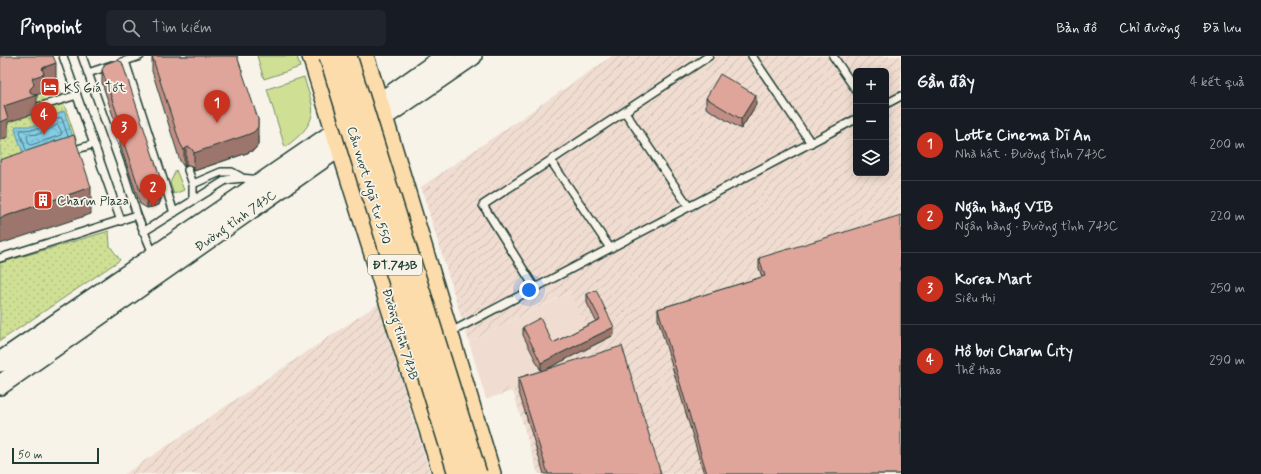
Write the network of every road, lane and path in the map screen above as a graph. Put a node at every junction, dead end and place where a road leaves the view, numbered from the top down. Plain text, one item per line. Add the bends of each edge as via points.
1 (63, 56) edge
2 (82, 56) edge
3 (140, 56) edge
4 (314, 56) edge
5 (330, 56) edge
6 (346, 56) edge
7 (362, 56) edge
8 (446, 56) edge
9 (472, 56) edge
10 (709, 56) edge
11 (752, 56) edge
12 (833, 56) edge
13 (125, 61) junction
14 (88, 73) junction
15 (853, 86) edge
16 (77, 94) junction
17 (901, 96) edge
18 (889, 102) edge
19 (35, 108) edge
20 (380, 111) junction
21 (624, 112) junction
22 (853, 122) edge
23 (339, 138) junction
24 (811, 143) junction
25 (94, 144) junction
26 (65, 153) edge
27 (550, 161) junction
28 (188, 170) dead end
29 (242, 177) junction
30 (262, 182) junction
31 (193, 184) junction
32 (193, 200) junction
33 (689, 207) junction
34 (174, 213) junction
35 (137, 216) junction
36 (121, 221) junction
37 (143, 232) junction
38 (610, 248) junction
39 (0, 258) edge
40 (158, 263) junction
41 (535, 288) junction
42 (447, 334) junction
43 (0, 362) edge
44 (0, 386) edge
45 (444, 474) edge
46 (459, 474) edge
47 (476, 474) edge
48 (490, 474) edge

1 - 16 lane
2 - 14 lane
3 - 13 lane
4 - 23 main road, Đường tỉnh 743B / ĐT.743B
5 - 46 main road, Cầu vượt Ngã tư 550 / ĐT.743B, bridge
6 - 47 main road, Cầu vượt Ngã tư 550 / ĐT.743B, bridge
7 - 20 main road, ĐT.743B
8 - 20 main road, Đường tỉnh 743C
9 - 20 main road, Đường tỉnh 743C
10 - 21 lane
11 - 24 lane
12 - 15 lane
13 - 14 lane
13 - 34 lane
14 - 35 lane
16 - 19 lane
16 - 25 lane
17 - 18 lane
20 - 23 main road, Đường tỉnh 743C
20 - 42 main road, ĐT.743B
21 - 27 lane
21 - 33 lane
22 - 24 lane
23 - 30 main road, Đường tỉnh 743C
23 - 40 main road, Đường tỉnh 743C
23 - 45 main road, Đường tỉnh 743B / ĐT.743B
24 - 33 lane
25 - 26 lane
25 - 36 lane
27 - 38 lane
27 - 41 lane via 483,205
28 - 31 lane
29 - 30 lane
29 - 31 lane via 232,172 221,172
29 - 32 lane via 226,180
30 - 40 main road, Đường tỉnh 743C
31 - 32 lane
32 - 34 lane
33 - 38 lane
34 - 37 lane
35 - 36 lane
35 - 37 lane
36 - 39 lane
37 - 40 lane
38 - 41 lane
40 - 43 main road, Đường tỉnh 743C
40 - 44 main road, Đường tỉnh 743C
41 - 42 lane
42 - 48 main road, ĐT.743B

